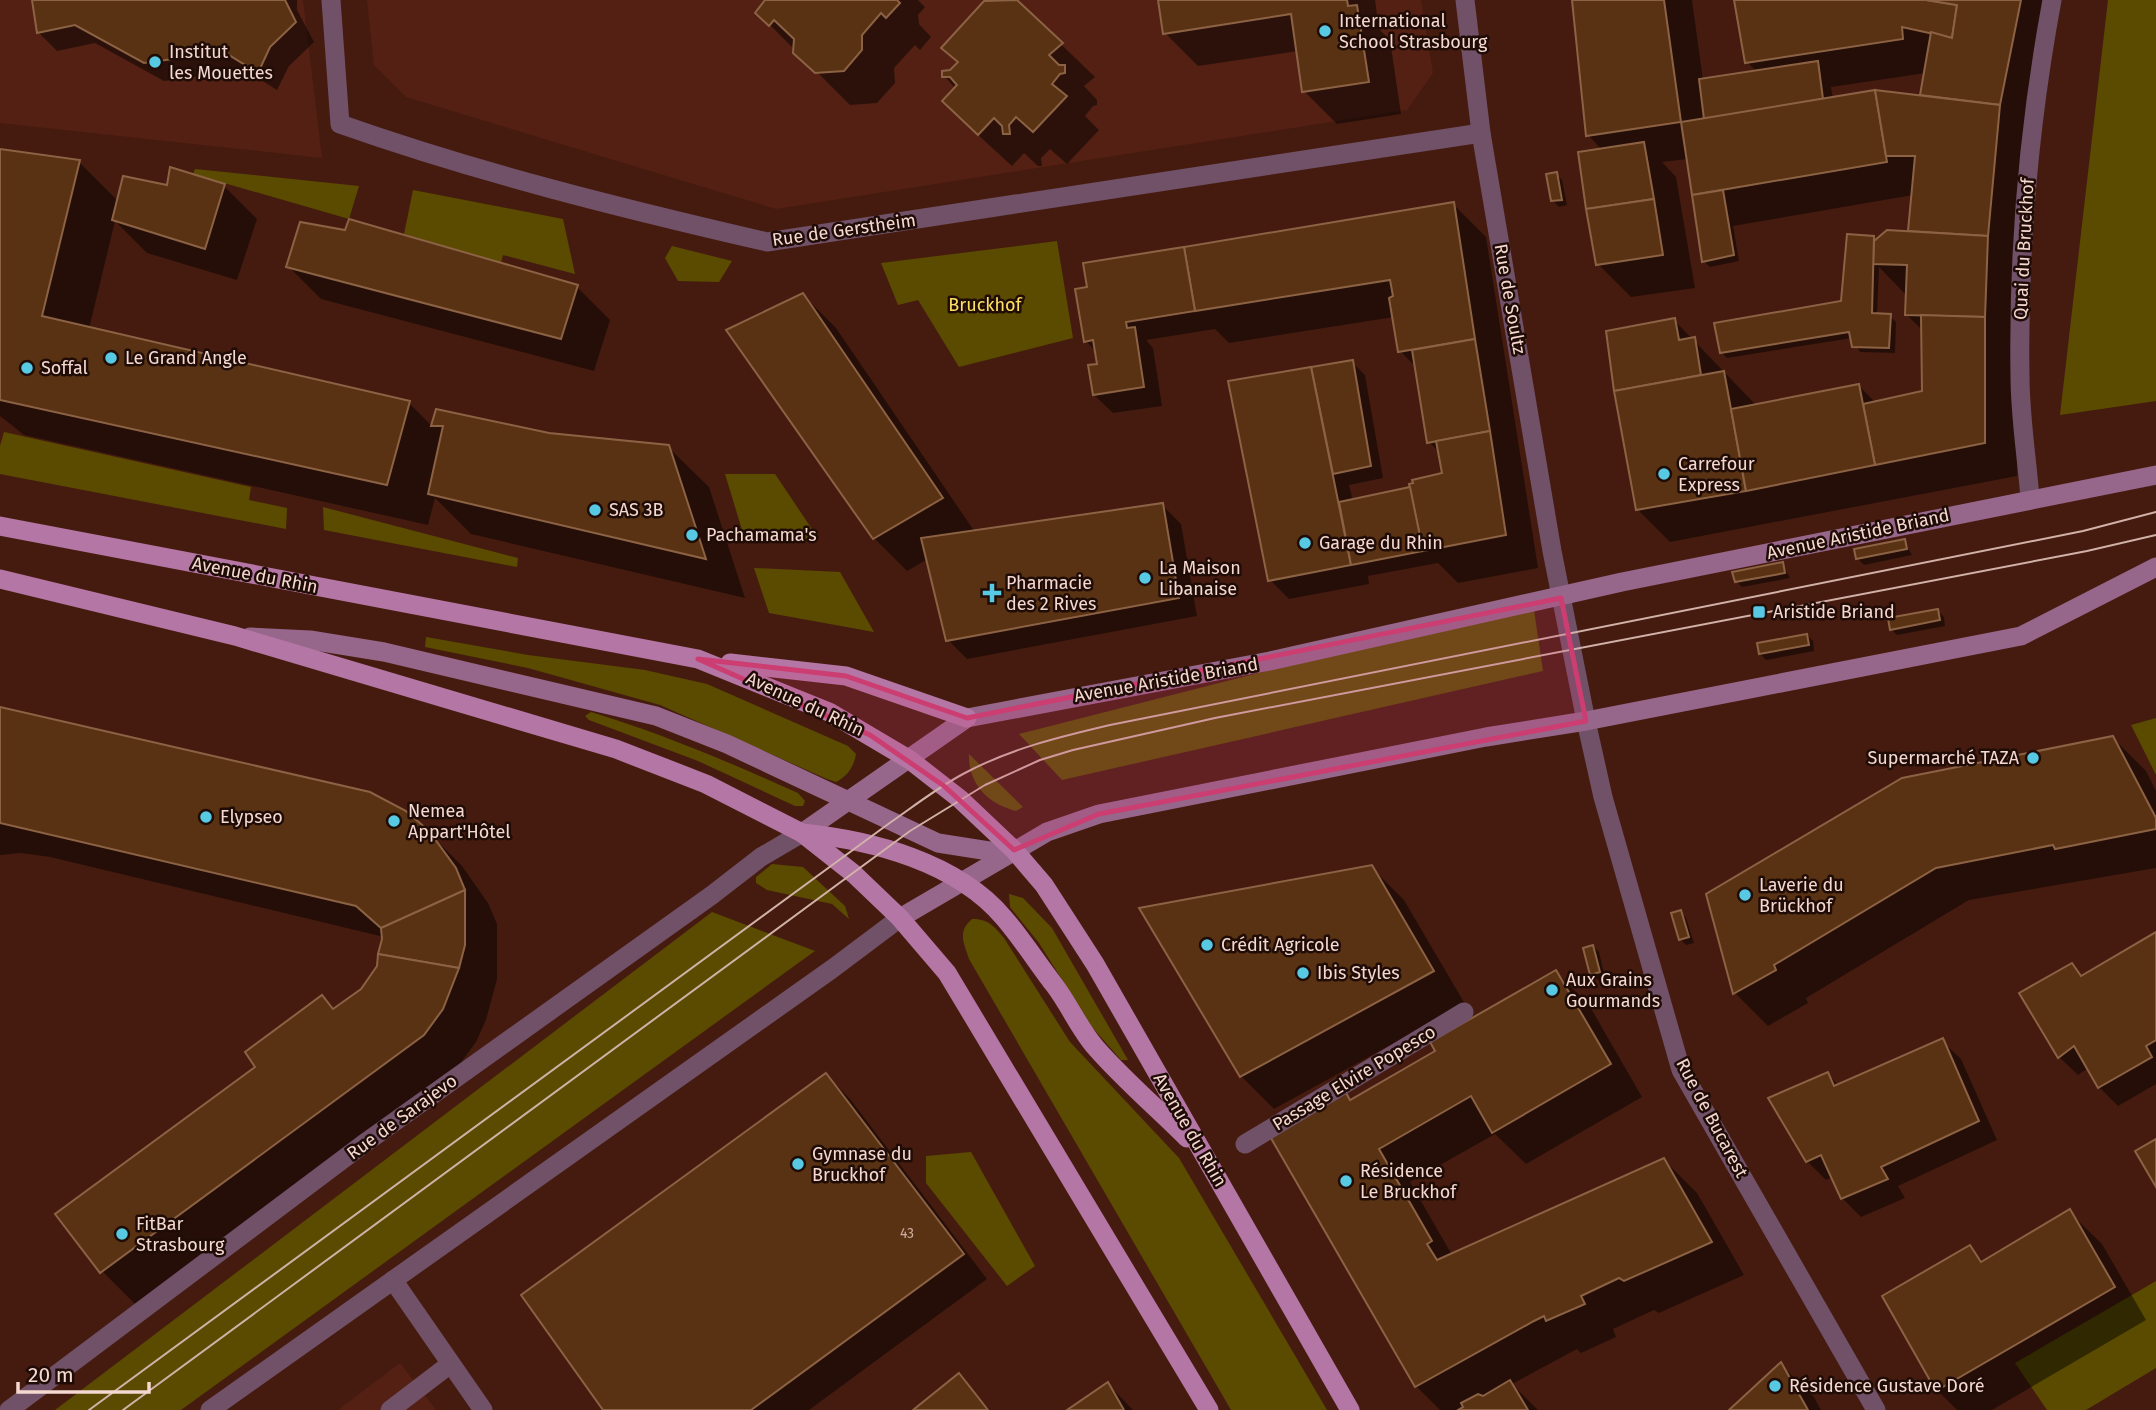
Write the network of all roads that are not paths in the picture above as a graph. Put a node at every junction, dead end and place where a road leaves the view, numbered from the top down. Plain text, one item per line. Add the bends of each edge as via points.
1 (331, 0) edge
2 (1465, 0) edge
3 (2052, 0) edge
4 (1481, 133) junction
5 (2156, 475) edge
6 (2030, 499) junction
7 (0, 526) edge
8 (2156, 567) edge
9 (0, 579) edge
10 (1561, 598) junction
11 (235, 636) junction
12 (698, 659) junction
13 (967, 718) junction
14 (1586, 721) junction
15 (909, 760) junction
16 (847, 803) junction
17 (802, 833) junction
18 (1014, 850) junction
19 (959, 882) junction
20 (900, 918) junction
21 (1464, 1012) dead end
22 (1245, 1144) dead end
23 (1205, 1156) junction
24 (393, 1280) junction
25 (449, 1365) junction
26 (9, 1410) edge
27 (210, 1410) edge
28 (390, 1410) edge
29 (483, 1410) edge
30 (1209, 1410) edge
31 (1350, 1410) edge
32 (1876, 1410) edge

1 - 4 street, Rue de Gerstheim via 340,124 657,217 767,242
2 - 4 street, Rue de Soultz
3 - 6 street, Quai du Bruckhof via 2035,95 2020,269 2020,380
4 - 10 street, Rue de Soultz
5 - 6 main road, Avenue Aristide Briand
6 - 10 main road, Avenue Aristide Briand
7 - 12 main road, Avenue du Rhin
8 - 14 main road via 2021,636
9 - 11 main road
10 - 13 main road, Avenue Aristide Briand via 1270,661
10 - 14 street
11 - 16 main road via 310,640 384,652 656,716 727,744
11 - 17 main road via 616,749 729,794
12 - 13 main road via 846,676
12 - 15 main road, Avenue du Rhin via 829,712
13 - 15 main road, Avenue Aristide Briand
14 - 18 main road via 1098,814 1047,832
14 - 32 street, Rue de Bucarest via 1603,797 1681,1070
15 - 16 main road, Avenue Aristide Briand
15 - 18 main road, Avenue du Rhin via 960,799
16 - 17 main road, Avenue Aristide Briand
16 - 18 main road via 938,843
17 - 19 main road via 876,846
17 - 20 main road
17 - 26 street, Rue de Sarajevo via 362,1144
18 - 19 main road
18 - 23 main road, Avenue du Rhin via 1080,941
19 - 20 main road
19 - 23 main road via 1004,917 1094,1047
20 - 24 street
20 - 30 main road via 953,983
21 - 22 street, Passage Elvire Popesco
23 - 31 main road, Avenue du Rhin
24 - 25 street
24 - 27 street
25 - 28 street
25 - 29 street

